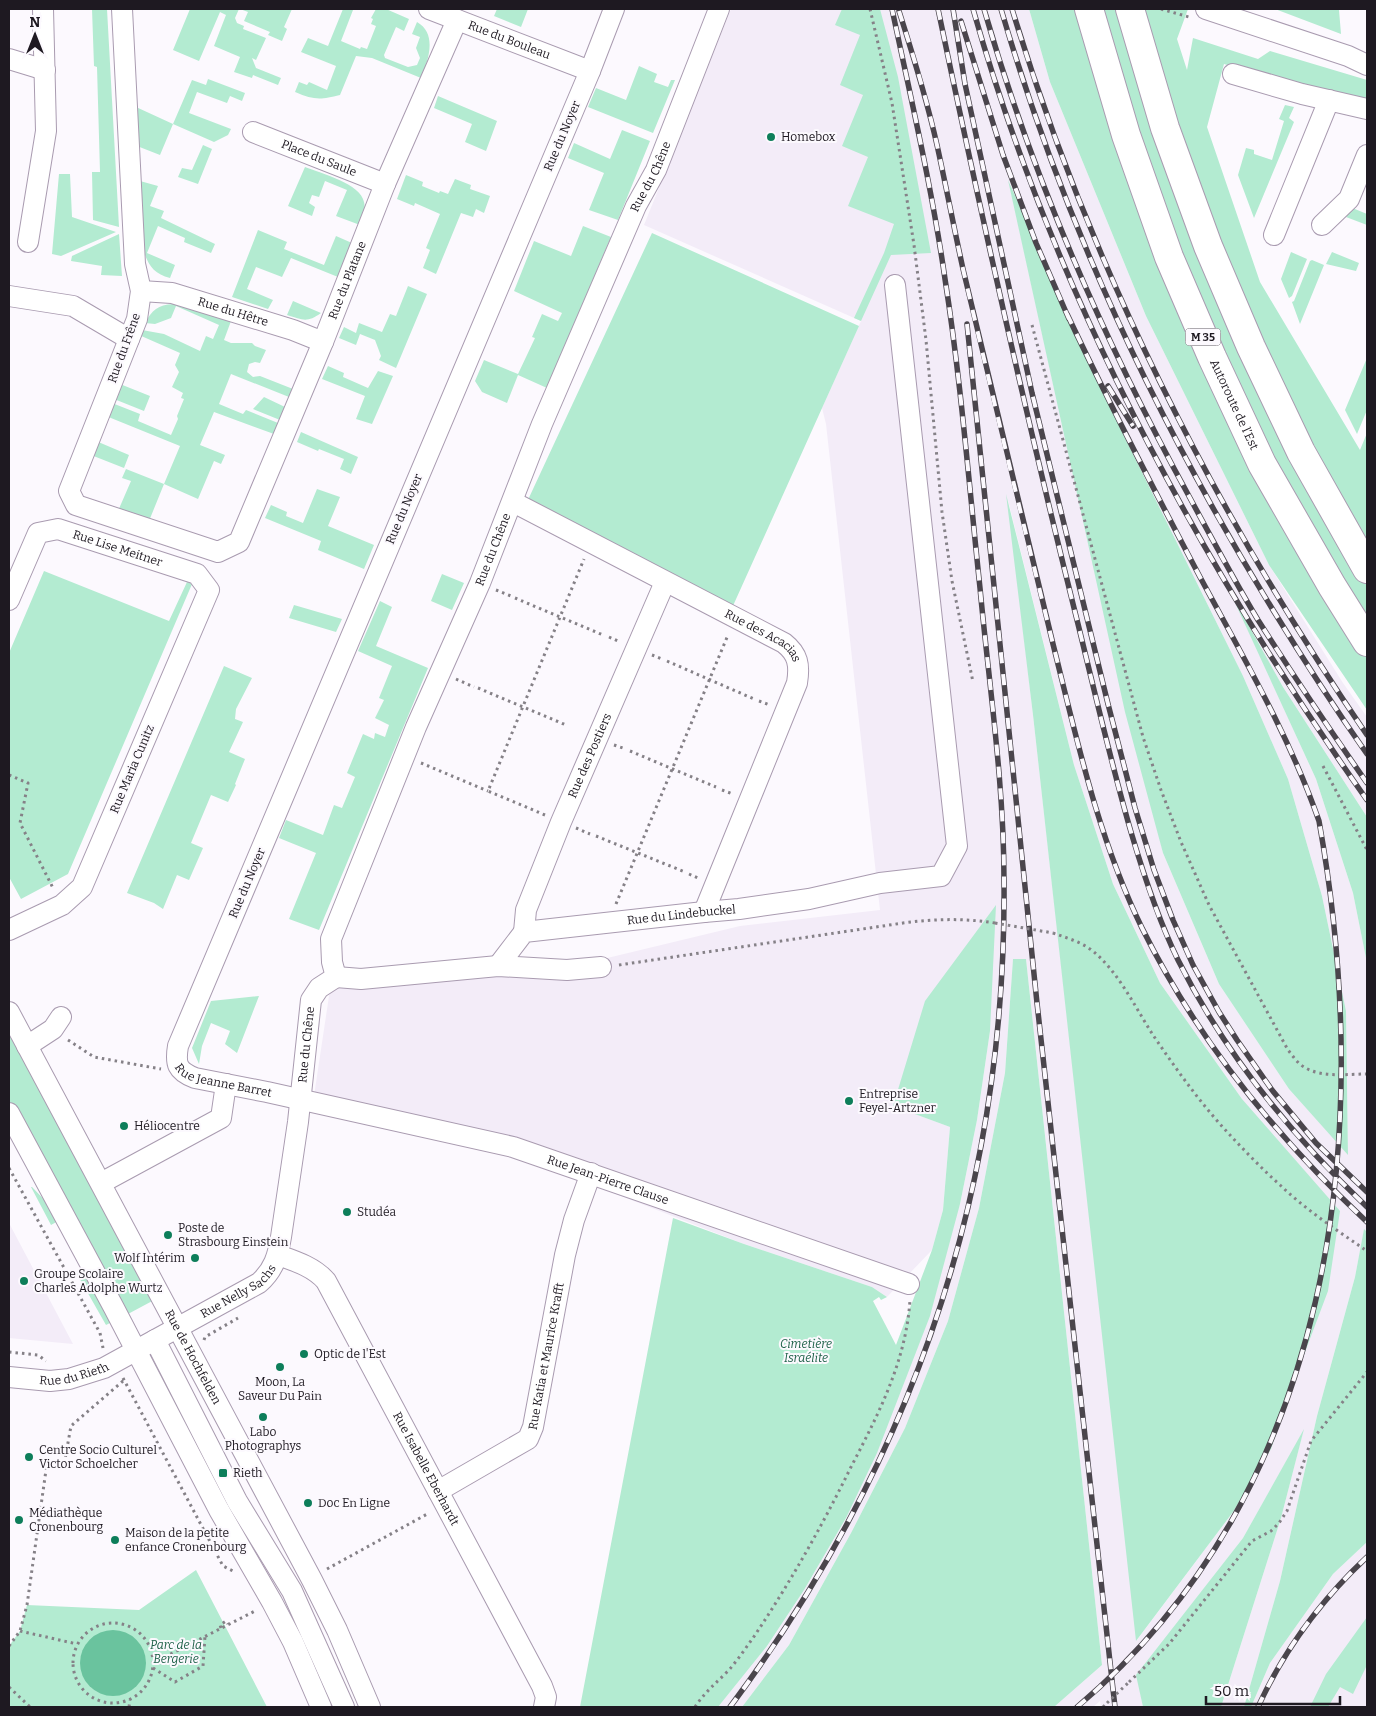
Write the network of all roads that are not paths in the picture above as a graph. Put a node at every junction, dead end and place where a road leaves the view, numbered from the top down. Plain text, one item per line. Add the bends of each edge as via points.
1 (42, 9) edge
2 (122, 9) edge
3 (429, 9) edge
4 (614, 9) edge
5 (719, 9) edge
6 (1089, 9) edge
7 (1130, 9) edge
8 (1199, 13) edge
9 (457, 20) junction
10 (1353, 55) edge
11 (9, 59) edge
12 (1367, 66) edge
13 (45, 70) junction
14 (590, 72) junction
15 (1233, 74) dead end
16 (1329, 100) junction
17 (1367, 109) edge
18 (254, 132) dead end
19 (1367, 155) edge
20 (385, 184) junction
21 (1322, 225) dead end
22 (1274, 235) dead end
23 (28, 242) dead end
24 (894, 284) dead end
25 (141, 290) junction
26 (9, 296) edge
27 (129, 339) junction
28 (323, 342) junction
29 (513, 502) junction
30 (239, 542) joint
31 (1367, 569) edge
32 (197, 574) joint
33 (665, 582) junction
34 (9, 600) edge
35 (1367, 642) edge
36 (704, 912) junction
37 (9, 930) edge
38 (524, 932) junction
39 (498, 966) junction
40 (601, 967) road end
41 (336, 977) junction
42 (193, 1010) joint
43 (9, 1012) edge
44 (57, 1023) road end
45 (27, 1046) junction
46 (226, 1084) junction
47 (301, 1095) junction
48 (9, 1113) edge
49 (591, 1173) junction
50 (101, 1183) junction
51 (278, 1255) junction
52 (909, 1284) road end
53 (177, 1327) junction
54 (155, 1340) junction
55 (135, 1350) junction
56 (9, 1377) edge
57 (441, 1498) junction
58 (321, 1707) edge
59 (344, 1707) edge
60 (370, 1707) edge
61 (544, 1707) edge

1 - 13 street
2 - 25 street, Rue du Frêne via 135,264
3 - 9 street, Rue du Bouleau
4 - 14 street, Rue du Noyer
5 - 29 street, Rue du Chêne via 656,170 636,206 542,424
6 - 35 highway, Autoroute de l’Est / M 35 via 1126,136 1169,257 1212,357 1262,464
7 - 31 highway via 1165,128 1251,347 1301,452
8 - 10 street
9 - 14 street, Rue du Bouleau
9 - 20 street, Rue du Platane
10 - 12 street
11 - 13 street
13 - 23 street via 46,131
14 - 42 street, Rue du Noyer
15 - 16 street
16 - 17 street
16 - 22 street
18 - 20 street, Place du Saule
19 - 21 street via 1349,199
20 - 28 street, Rue du Platane
24 - 36 street, Rue du Lindebuckel via 958,846 941,876 880,883 786,903
25 - 27 street, Rue du Frêne via 137,319
25 - 28 street, Rue du Hêtre via 172,293
26 - 27 street via 73,306
27 - 30 street, Rue du Frêne via 69,491 76,505 218,552
28 - 30 street, Rue du Platane
29 - 33 street, Rue des Acacias
29 - 41 street, Rue du Chêne via 404,756 331,939
32 - 34 street, Rue Lise Meitner via 58,529 38,533
32 - 37 street, Rue Maria Cunitz via 209,590 82,886 62,905
33 - 36 street, Rue des Acacias via 784,643 792,649 799,663 797,683 785,718
33 - 38 street, Rue des Postiers via 561,822 526,910
36 - 38 street, Rue du Lindebuckel
38 - 39 street
39 - 40 street via 566,970
39 - 41 street via 361,979
41 - 47 street, Rue du Chêne via 319,988 311,1000
42 - 46 street, Rue Jeanne Barret via 178,1046 177,1064 184,1074
43 - 45 street, Rue de Hochfelden
44 - 45 street
45 - 50 street, Rue de Hochfelden
46 - 47 street, Rue Jeanne Barret
46 - 50 street via 221,1118
47 - 49 street, Rue Jean-Pierre Clause via 513,1147
47 - 51 street, Rue Nelly Sachs
48 - 55 street
49 - 52 street, Rue Jean-Pierre Clause
49 - 57 street, Rue Katia et Maurice Krafft via 570,1236 528,1439
50 - 53 street, Rue de Hochfelden
51 - 53 street, Rue Nelly Sachs via 270,1272 259,1283
51 - 57 street, Rue Isabelle Eberhardt via 313,1270 326,1281
53 - 54 street, Rue Nelly Sachs
53 - 60 street, Rue de Hochfelden via 312,1580
54 - 55 street, Rue du Rieth
54 - 59 street via 237,1501 292,1591
55 - 56 street, Rue du Rieth via 104,1368 69,1379
55 - 58 street via 293,1642
57 - 61 street, Rue Isabelle Eberhardt via 542,1686 546,1698

